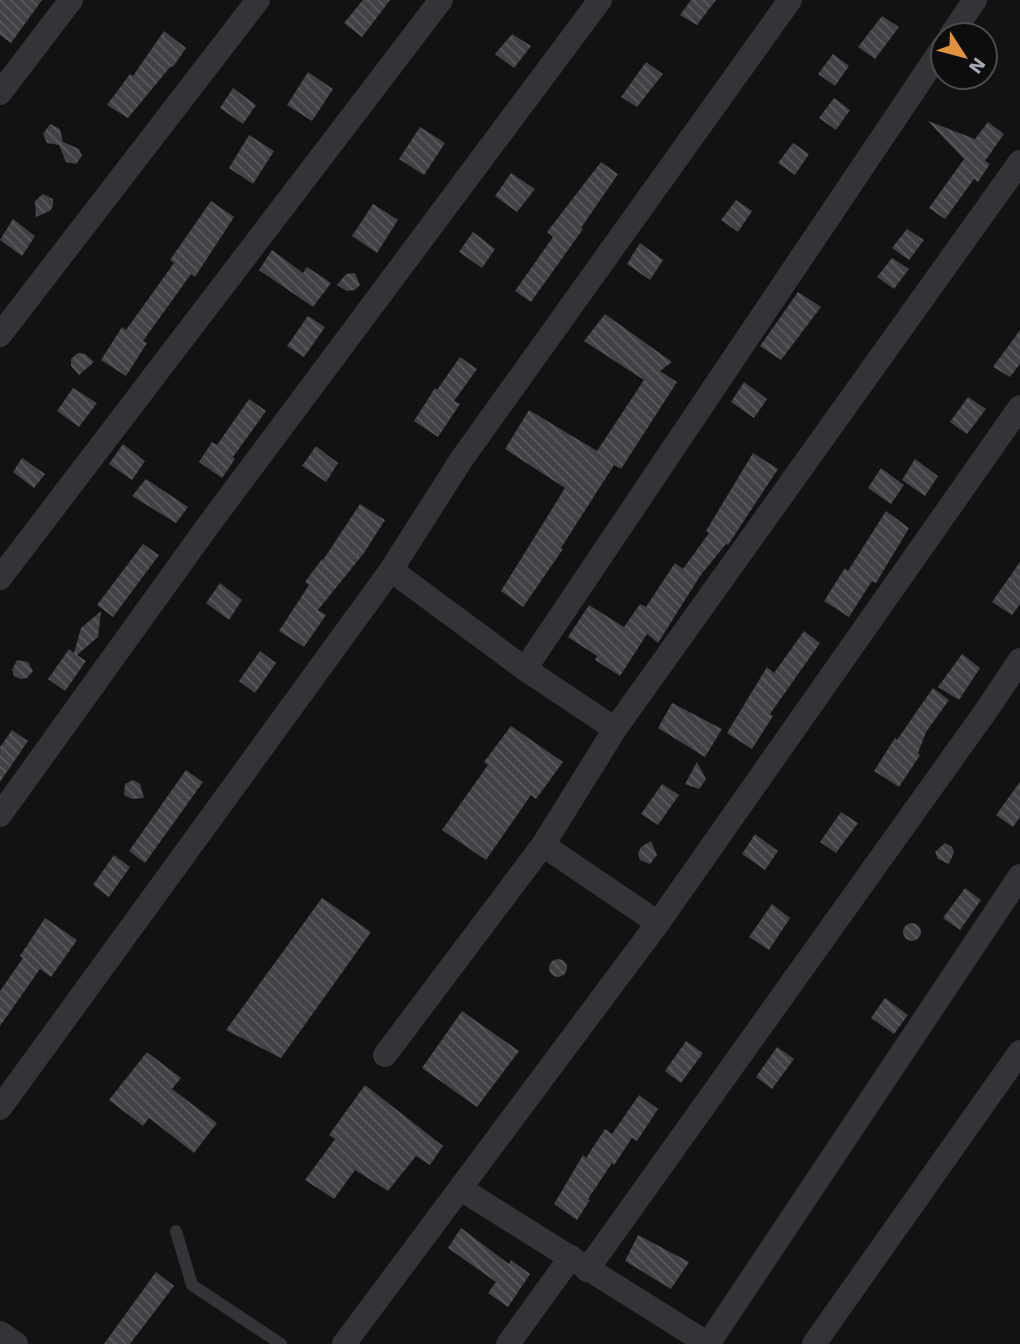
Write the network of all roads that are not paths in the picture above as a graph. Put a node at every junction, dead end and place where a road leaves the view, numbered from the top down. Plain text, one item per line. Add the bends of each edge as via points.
1 (71, 0) edge
2 (258, 0) edge
3 (440, 0) edge
4 (600, 0) edge
5 (790, 0) edge
6 (975, 0) edge
7 (961, 21) edge
8 (929, 68) edge
9 (0, 93) edge
10 (1020, 162) edge
11 (0, 335) edge
12 (1020, 407) edge
13 (391, 570) junction
14 (0, 578) edge
15 (1020, 660) edge
16 (525, 669) junction
17 (615, 729) junction
18 (0, 815) edge
19 (543, 845) junction
20 (1020, 876) edge
21 (657, 923) junction
22 (1020, 1052) edge
23 (385, 1055) dead end
24 (0, 1108) edge
25 (461, 1189) junction
26 (176, 1231) dead end
27 (579, 1264) junction
28 (0, 1333) edge
29 (16, 1344) edge
30 (281, 1344) edge
31 (344, 1344) edge
32 (508, 1344) edge
33 (814, 1344) edge

1 - 9 street
2 - 11 street
3 - 14 street
4 - 18 street via 215,516
5 - 13 street via 461,460
6 - 7 street
8 - 16 street
10 - 17 street
12 - 21 street
13 - 16 street
13 - 24 street
15 - 27 street
16 - 17 street
17 - 19 street
19 - 21 street
19 - 23 street
20 - 27 street via 708,1344
21 - 25 street
22 - 33 street
25 - 27 street
25 - 31 street
26 - 30 lane via 192,1285
27 - 32 street
28 - 29 street

